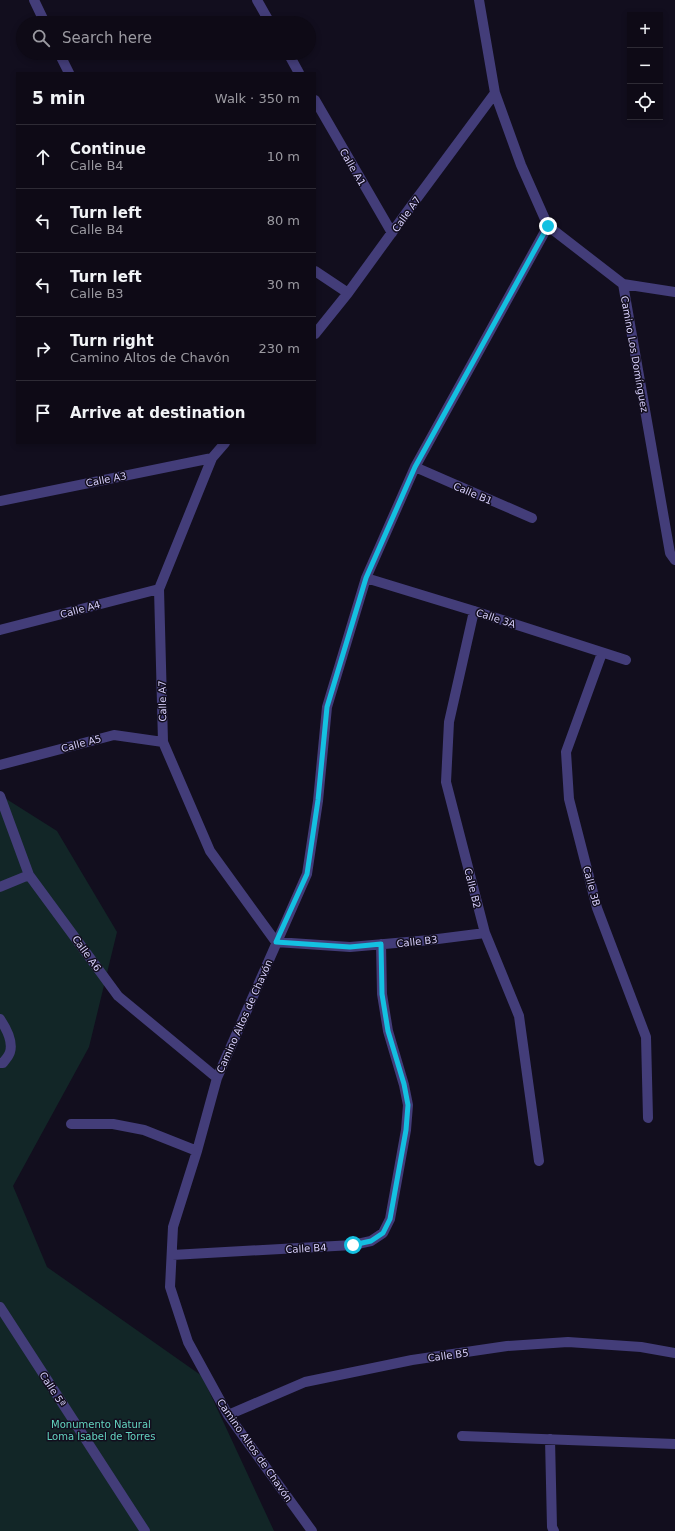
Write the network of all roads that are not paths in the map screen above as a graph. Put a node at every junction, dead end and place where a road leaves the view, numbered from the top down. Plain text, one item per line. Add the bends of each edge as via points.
1 (34, 0) edge
2 (257, 0) edge
3 (479, 0) edge
4 (42, 16) edge
5 (266, 16) edge
6 (62, 60) edge
7 (292, 60) edge
8 (68, 72) edge
9 (298, 72) edge
10 (495, 93) junction
11 (316, 102) edge
12 (548, 226) junction
13 (392, 233) junction
14 (316, 272) edge
15 (623, 284) junction
16 (675, 292) edge
17 (348, 293) junction
18 (316, 333) edge
19 (224, 444) edge
20 (212, 458) junction
21 (415, 467) junction
22 (0, 501) edge
23 (532, 518) dead end
24 (675, 560) edge
25 (366, 578) junction
26 (159, 589) junction
27 (474, 611) junction
28 (0, 630) edge
29 (602, 653) junction
30 (626, 660) dead end
31 (163, 742) junction
32 (0, 765) edge
33 (0, 796) edge
34 (29, 875) junction
35 (0, 887) edge
36 (484, 933) junction
37 (276, 942) junction
38 (381, 944) junction
39 (0, 1019) edge
40 (0, 1063) edge
41 (217, 1078) junction
42 (648, 1118) dead end
43 (71, 1124) dead end
44 (198, 1151) junction
45 (539, 1161) dead end
46 (172, 1255) junction
47 (0, 1307) edge
48 (675, 1353) edge
49 (228, 1415) junction
50 (462, 1436) dead end
51 (550, 1439) junction
52 (675, 1444) edge
53 (145, 1531) edge
54 (312, 1531) edge
55 (554, 1531) edge

1 - 4 street
2 - 5 street
3 - 10 street, Camino Los Domínguez
6 - 8 street
7 - 9 street
10 - 12 street, Camino Los Domínguez via 521,165
10 - 13 street, Calle A7
11 - 13 street, Calle A1
12 - 15 street, Camino Los Domínguez
12 - 21 street, Camino Altos de Chavón
13 - 17 street, Calle A7
14 - 17 street
15 - 16 street
15 - 24 street, Camino Los Domínguez via 670,553
17 - 18 street, Calle A7
19 - 20 street, Calle A7
20 - 22 street, Calle A3
20 - 26 street, Calle A7
21 - 23 street, Calle B1
21 - 25 street, Camino Altos de Chavón
25 - 27 street, Calle 3A
25 - 37 street, Camino Altos de Chavón via 327,707 318,800 307,874
26 - 28 street, Calle A4
26 - 31 street, Calle A7
27 - 29 street, Calle 3A
27 - 36 street, Calle B2 via 449,722 446,782
29 - 30 street, Calle 3A
29 - 42 street, Calle 3B via 566,752 569,800 597,908 646,1037
31 - 32 street, Calle A5 via 114,735
31 - 37 street, Calle A7 via 210,851
33 - 34 street, Calle A6
34 - 35 street
34 - 41 street, Calle A6 via 118,996
36 - 38 street, Calle B3
36 - 45 street, Calle B2 via 519,1016
37 - 38 street, Calle B3 via 350,947
37 - 41 street, Camino Altos de Chavón
38 - 46 street, Calle B4 via 383,1001 388,1031 408,1105 390,1219 383,1233 371,1241 353,1245
39 - 40 street via 10,1043 10,1054 3,1063
41 - 44 street, Camino Altos de Chavón
43 - 44 street via 113,1124 144,1130
44 - 46 street, Camino Altos de Chavón via 173,1227
46 - 49 street, Camino Altos de Chavón via 170,1287 188,1342
47 - 53 street, Calle 5ª
48 - 49 street, Calle B5 via 641,1347 568,1342 507,1346 412,1360 305,1382
49 - 54 street, Camino Altos de Chavón
50 - 51 street
51 - 52 street
51 - 55 street

